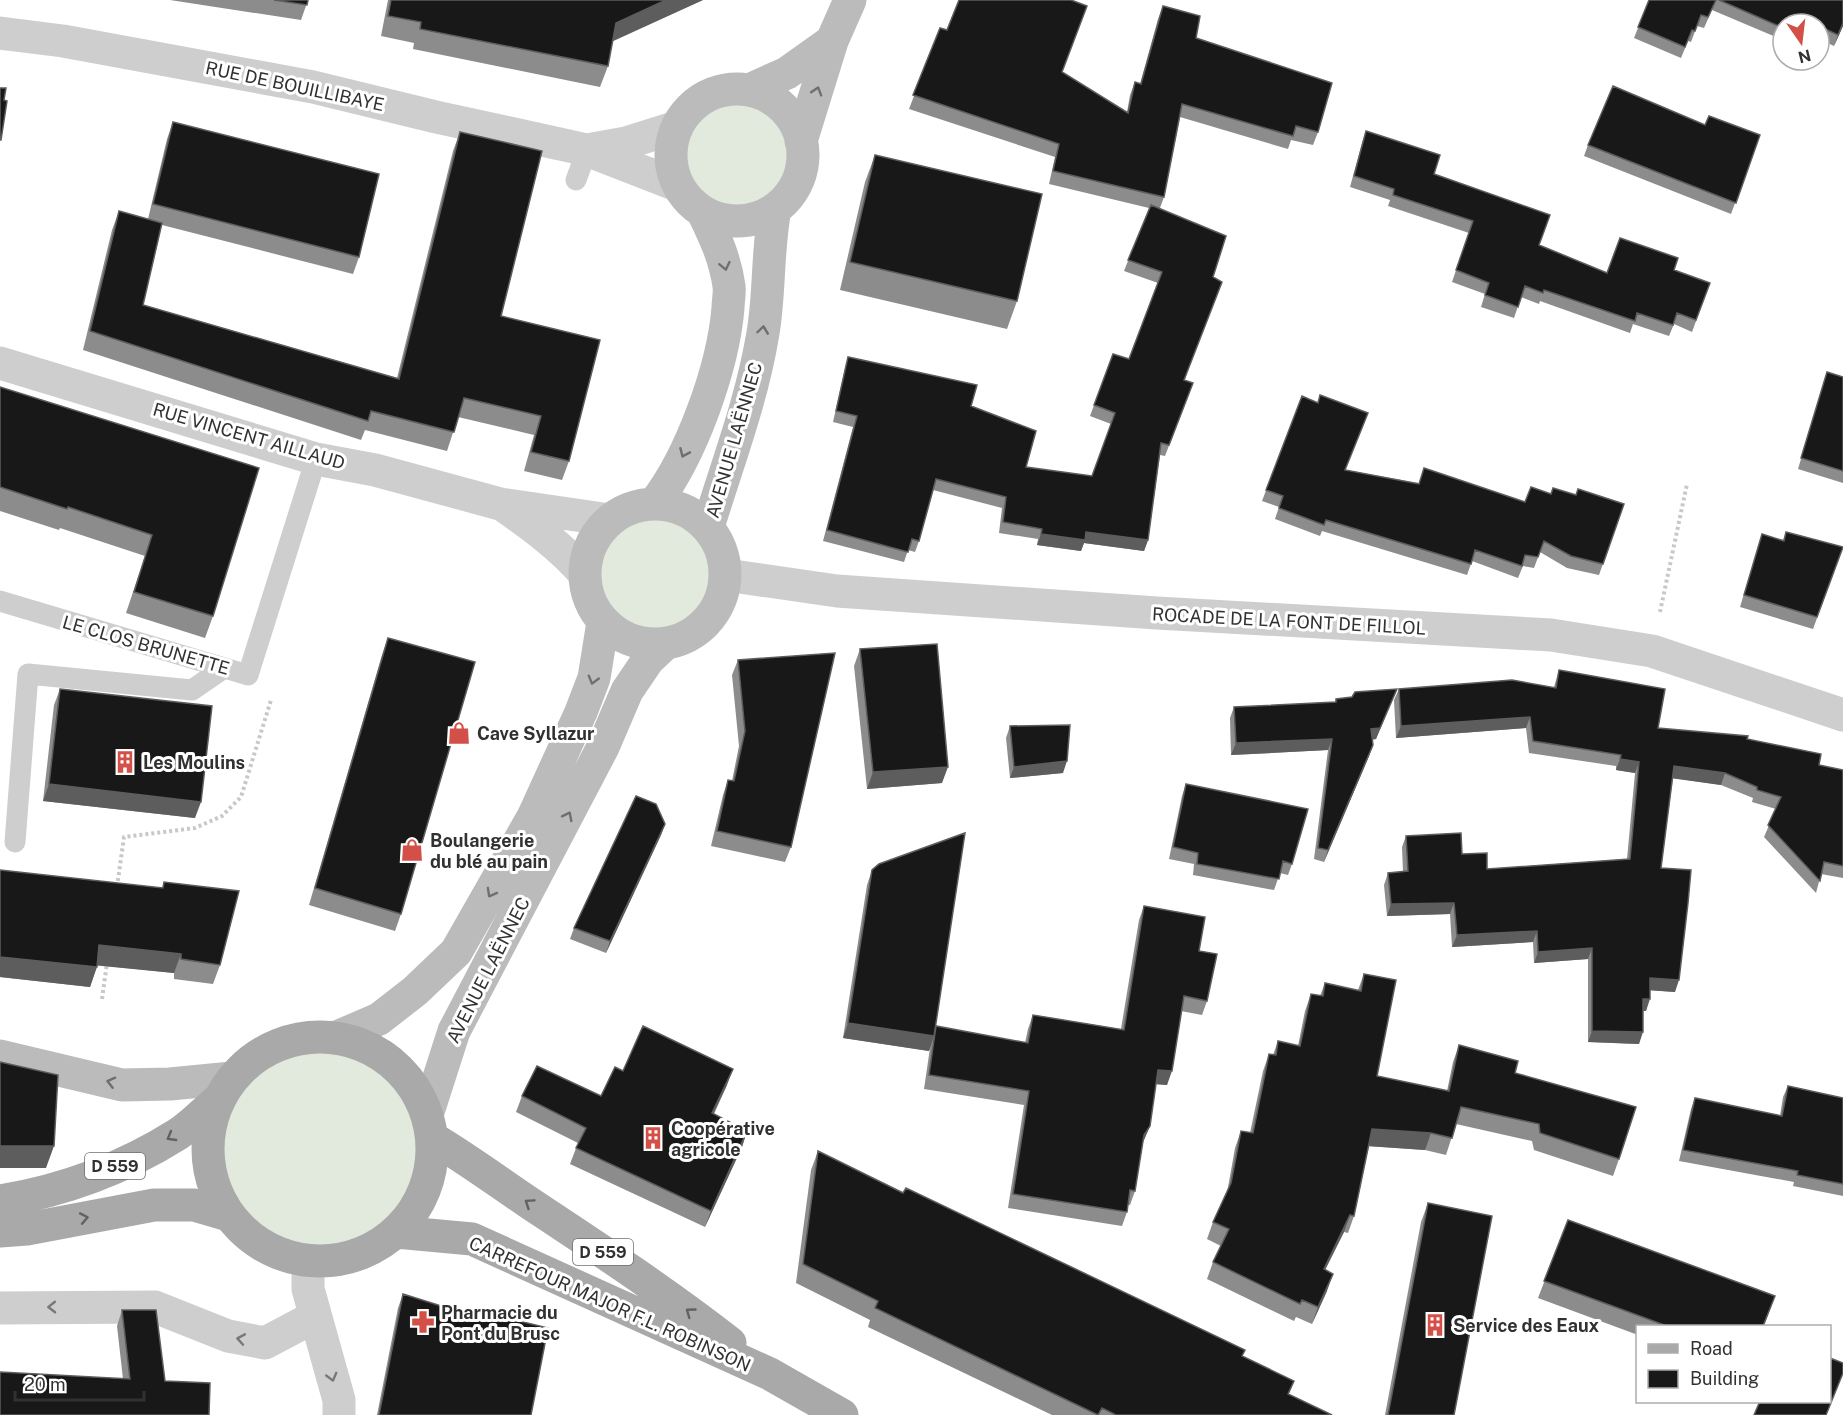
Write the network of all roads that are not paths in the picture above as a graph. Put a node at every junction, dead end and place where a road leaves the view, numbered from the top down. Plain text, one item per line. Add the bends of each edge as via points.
1 (850, 0) edge
2 (0, 33) edge
3 (832, 41) junction
4 (749, 90) junction
5 (677, 127) junction
6 (801, 141) junction
7 (587, 150) junction
8 (576, 180) dead end
9 (677, 185) junction
10 (775, 209) junction
11 (703, 212) junction
12 (0, 363) edge
13 (316, 459) junction
14 (500, 504) junction
15 (654, 504) junction
16 (610, 520) junction
17 (708, 527) junction
18 (584, 573) junction
19 (726, 575) junction
20 (0, 602) edge
21 (603, 622) junction
22 (665, 644) junction
23 (224, 668) junction
24 (1843, 715) edge
25 (15, 842) dead end
26 (337, 1037) junction
27 (0, 1056) edge
28 (225, 1090) junction
29 (430, 1126) junction
30 (0, 1201) edge
31 (228, 1215) junction
32 (0, 1231) edge
33 (396, 1232) junction
34 (309, 1261) junction
35 (0, 1308) edge
36 (314, 1317) junction
37 (770, 1374) junction
38 (339, 1415) edge
39 (842, 1415) edge

1 - 3 main road
2 - 7 street, RUE DE BOUILLIBAYE via 313,87
3 - 4 main road via 787,73
6 -> 3 main road
4 - 5 main road via 727,90 707,96 689,109
4 - 6 main road via 777,102 792,120
5 - 7 street, RUE DE BOUILLIBAYE
5 - 9 main road via 671,146 671,166
6 - 10 main road via 803,160 798,179
7 - 8 lane
7 - 9 street, RUE DE BOUILLIBAYE
9 - 11 main road
10 - 11 main road via 740,221 721,220
17 -> 10 main road, AVENUE LAËNNEC via 754,381 769,283
11 -> 15 main road, AVENUE LAËNNEC via 721,249 729,288 727,323 716,376 698,422 675,473
12 - 13 street, RUE VINCENT AILLAUD
13 - 14 street, RUE VINCENT AILLAUD via 375,470
13 - 23 lane, LE CLOS BRUNETTE via 248,675
14 - 16 street, RUE VINCENT AILLAUD
14 - 18 street, RUE VINCENT AILLAUD via 537,528
15 - 16 main road via 630,508
15 - 17 main road via 674,506
16 - 18 main road via 588,553
17 - 19 main road via 721,549
18 - 21 main road via 592,608
19 - 22 main road via 723,595 701,628 684,639
19 - 24 street, ROCADE DE LA FONT DE FILLOL via 837,591 1551,635 1652,651
20 - 23 lane, LE CLOS BRUNETTE
21 - 22 main road via 621,636 642,644
21 -> 26 main road, AVENUE LAËNNEC via 594,678 581,712 533,817 456,952 379,1019
29 -> 22 main road, AVENUE LAËNNEC via 454,1031 603,747 627,691 648,660
23 - 25 lane via 192,690 28,675
26 - 28 main road via 298,1038 262,1053
26 - 29 main road via 367,1047 393,1063 414,1086
28 -> 27 main road via 170,1084 122,1085
28 -> 30 main road, D 559 via 179,1133 139,1156 37,1195
28 - 31 main road via 209,1128 207,1156 213,1187
29 - 33 main road via 430,1172 418,1204
37 -> 29 main road, CARREFOUR MAJOR F.L. ROBINSON / D 559 via 693,1314 494,1180
32 -> 31 main road via 154,1205 194,1205
31 - 34 main road via 250,1239 278,1254
33 - 34 main road via 356,1256
33 - 37 main road, CARREFOUR MAJOR F.L. ROBINSON / D 559 via 472,1239
34 - 36 street via 308,1289
36 -> 35 street via 264,1343 228,1336 155,1307
36 -> 38 street via 339,1400
37 - 39 main road, D 559

